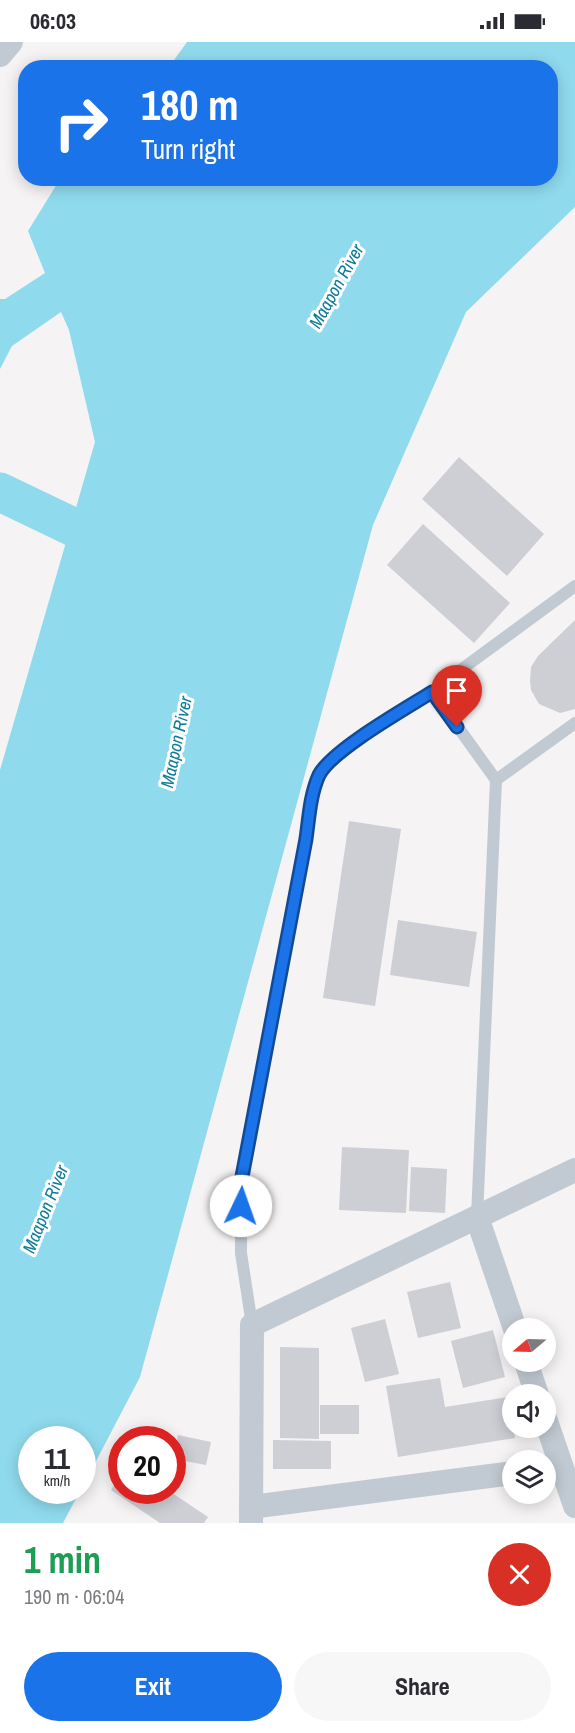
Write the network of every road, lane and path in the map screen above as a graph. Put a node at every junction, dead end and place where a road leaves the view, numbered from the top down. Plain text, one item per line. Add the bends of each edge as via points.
1 (11, 42) edge
2 (0, 55) edge
3 (575, 586) edge
4 (432, 692) junction
5 (575, 723) edge
6 (496, 780) junction
7 (575, 1170) edge
8 (477, 1217) junction
9 (511, 1318) edge
10 (252, 1325) junction
11 (556, 1472) edge
12 (502, 1475) edge
13 (575, 1506) edge
14 (251, 1515) edge

1 - 2 street
3 - 4 lane
4 - 6 lane
4 - 10 lane via 339,753 320,774 312,796 241,1182 241,1252
5 - 6 lane
6 - 8 lane
7 - 8 street
8 - 9 street
8 - 10 street
10 - 14 street
11 - 13 street
12 - 14 street

